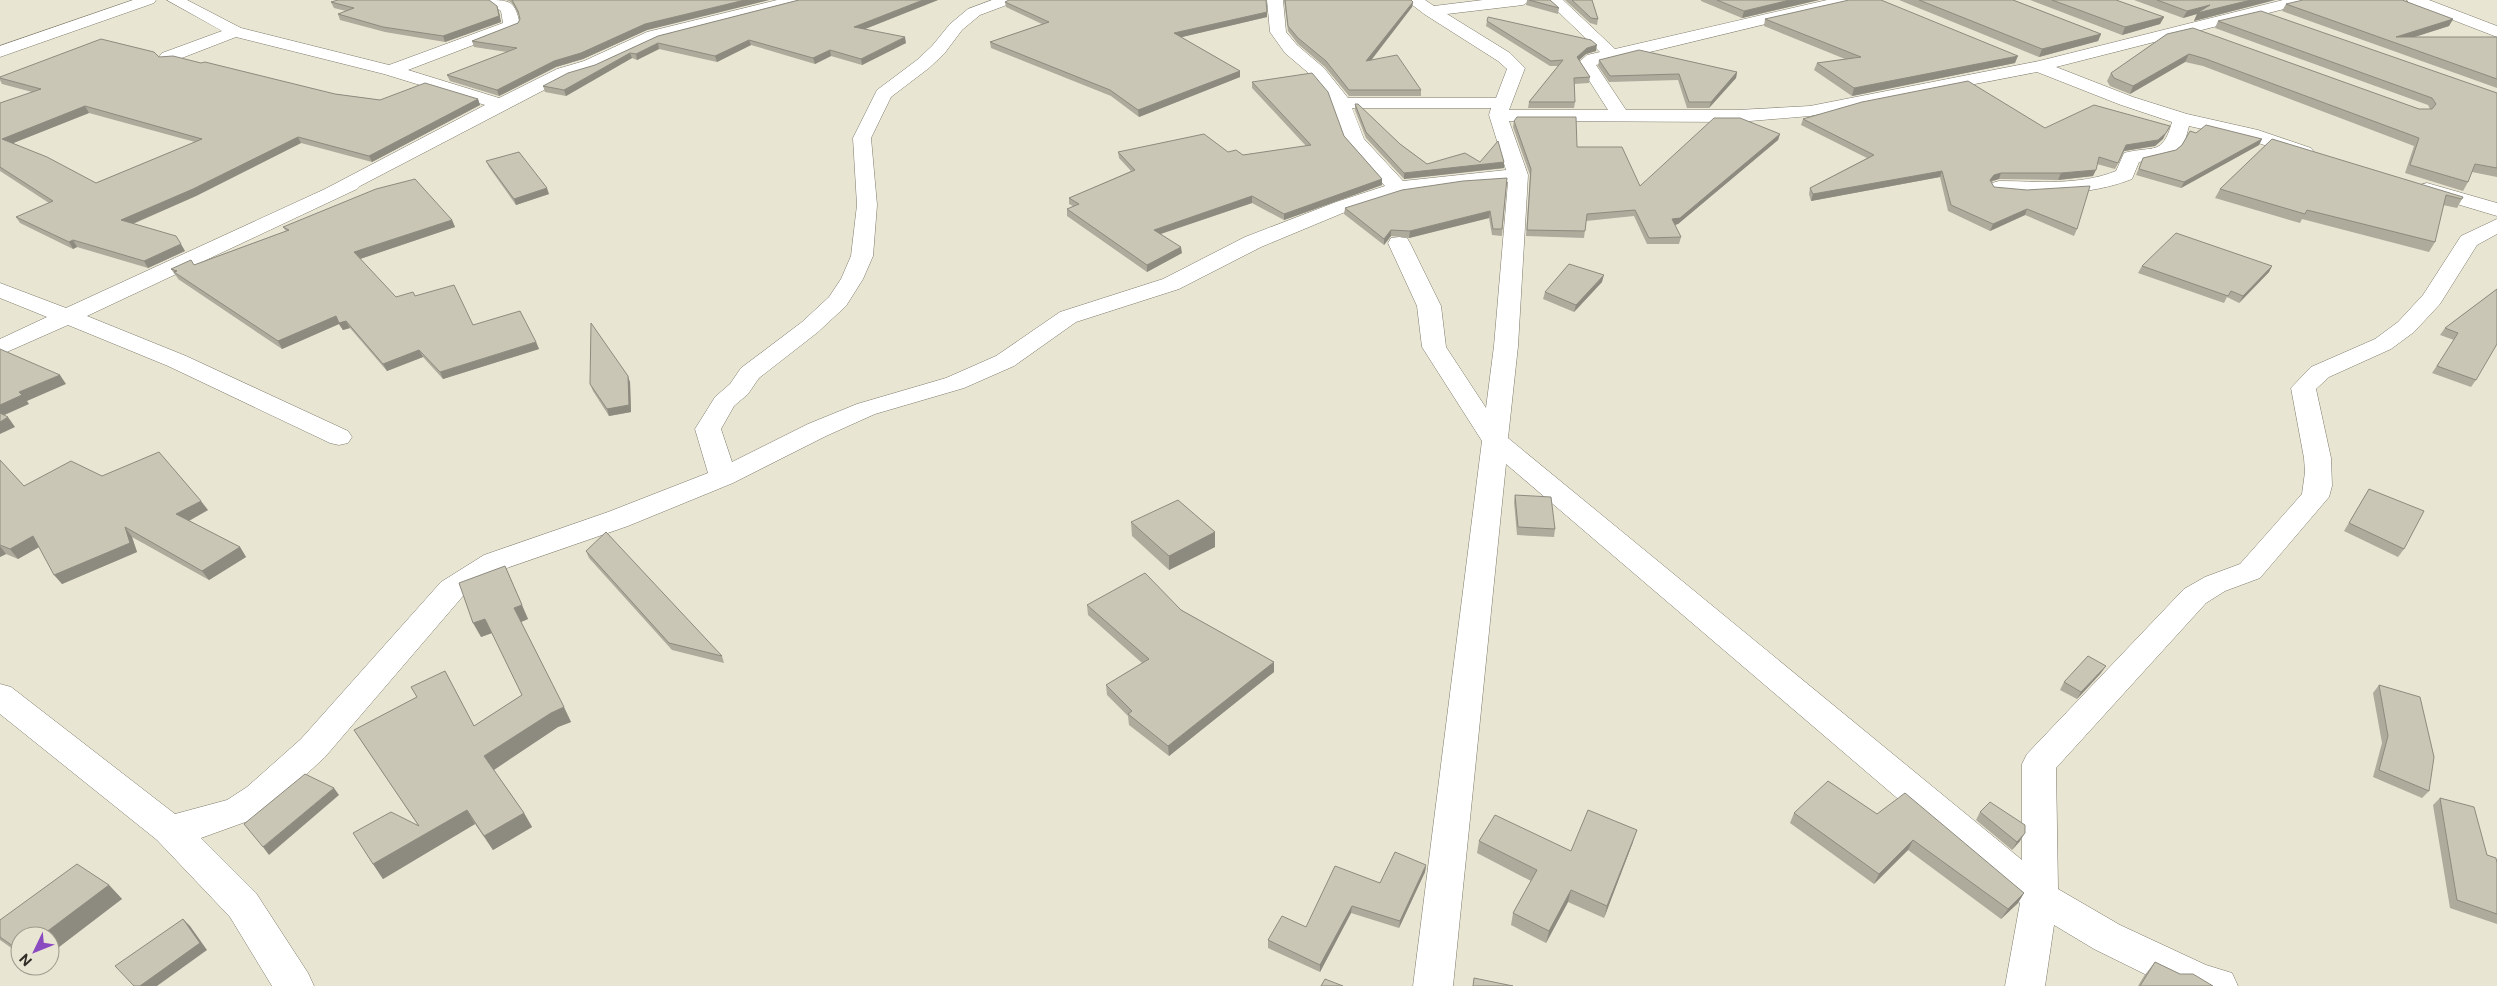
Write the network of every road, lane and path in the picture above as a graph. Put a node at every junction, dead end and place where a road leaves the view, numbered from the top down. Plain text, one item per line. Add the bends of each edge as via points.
1 (148, 0) edge
2 (175, 0) edge
3 (495, 0) edge
4 (796, 0) edge
5 (1006, 0) edge
6 (1275, 0) edge
7 (1414, 0) edge
8 (1523, 0) edge
9 (1554, 0) edge
10 (1848, 0) edge
11 (2232, 0) edge
12 (2302, 0) edge
13 (2415, 0) edge
14 (1449, 5) edge
15 (1430, 11) junction
16 (2262, 12) junction
17 (2165, 19) edge
18 (2289, 21) edge
19 (2191, 28) junction
20 (235, 32) junction
21 (2497, 32) edge
22 (2102, 35) edge
23 (2219, 39) edge
24 (2129, 45) junction
25 (0, 52) edge
26 (1611, 54) junction
27 (2013, 55) edge
28 (168, 57) edge
29 (2039, 66) junction
30 (390, 70) junction
31 (1341, 103) junction
32 (501, 104) junction
33 (1499, 109) junction
34 (1620, 114) junction
35 (2182, 119) junction
36 (2321, 157) edge
37 (1518, 175) junction
38 (355, 184) dead end
39 (2414, 185) edge
40 (1999, 187) edge
41 (1398, 188) junction
42 (334, 190) dead end
43 (2497, 210) edge
44 (2497, 225) edge
45 (1399, 243) dead end
46 (0, 290) edge
47 (66, 317) junction
48 (0, 348) edge
49 (339, 437) dead end
50 (1494, 440) junction
51 (723, 477) junction
52 (0, 696) edge
53 (170, 830) junction
54 (2040, 897) junction
55 (294, 986) edge
56 (1434, 986) edge
57 (2025, 986) edge
58 (2218, 986) edge

1 - 25 street
2 - 20 street
3 - 30 street via 509,9 512,25
4 - 32 street via 652,36 590,65 563,73
5 - 51 street via 974,12 923,64 882,94 862,138 866,204 862,256 838,301 750,373 724,402 708,429
6 - 31 street via 1278,32 1291,49 1318,72
7 - 15 street
8 - 14 street
9 - 26 street
10 - 26 street
11 - 16 street
12 - 16 street
13 - 21 street
14 - 15 street
15 - 33 street via 1504,57 1516,68
16 - 18 street
16 - 19 street
17 - 19 street
19 - 23 street
19 - 24 street
20 - 28 street
20 - 30 street
22 - 24 street
24 - 29 street
26 - 34 street via 1587,63
27 - 29 street
29 - 34 street via 1810,111 1738,116
29 - 35 street
30 - 32 street
31 - 33 street
31 - 41 street via 1355,142
32 - 42 street
33 - 34 street
33 - 37 street
35 - 36 street via 2251,134
35 - 40 street via 2176,142 2169,150 2131,157 2125,175 2109,182 2065,187
37 - 41 street
37 - 50 street via 1506,346
38 - 47 street
39 - 43 street
41 - 51 street via 1253,242 1171,284 1068,317 1005,361 954,383 866,409
44 - 54 street via 2469,241 2432,299 2406,327 2383,344 2320,372 2307,382 2303,388 2319,469 2320,485 2315,496 2250,570 2195,596 2039,764
45 - 50 street via 1429,306 1434,347
46 - 47 street
47 - 48 street
47 - 49 street via 177,361
50 - 54 street
50 - 56 street
51 - 53 street via 618,519 494,562 471,575 452,589 313,748 259,797 213,820
52 - 53 street
53 - 55 street via 242,906
54 - 57 street
54 - 58 street via 2107,937 2201,982

